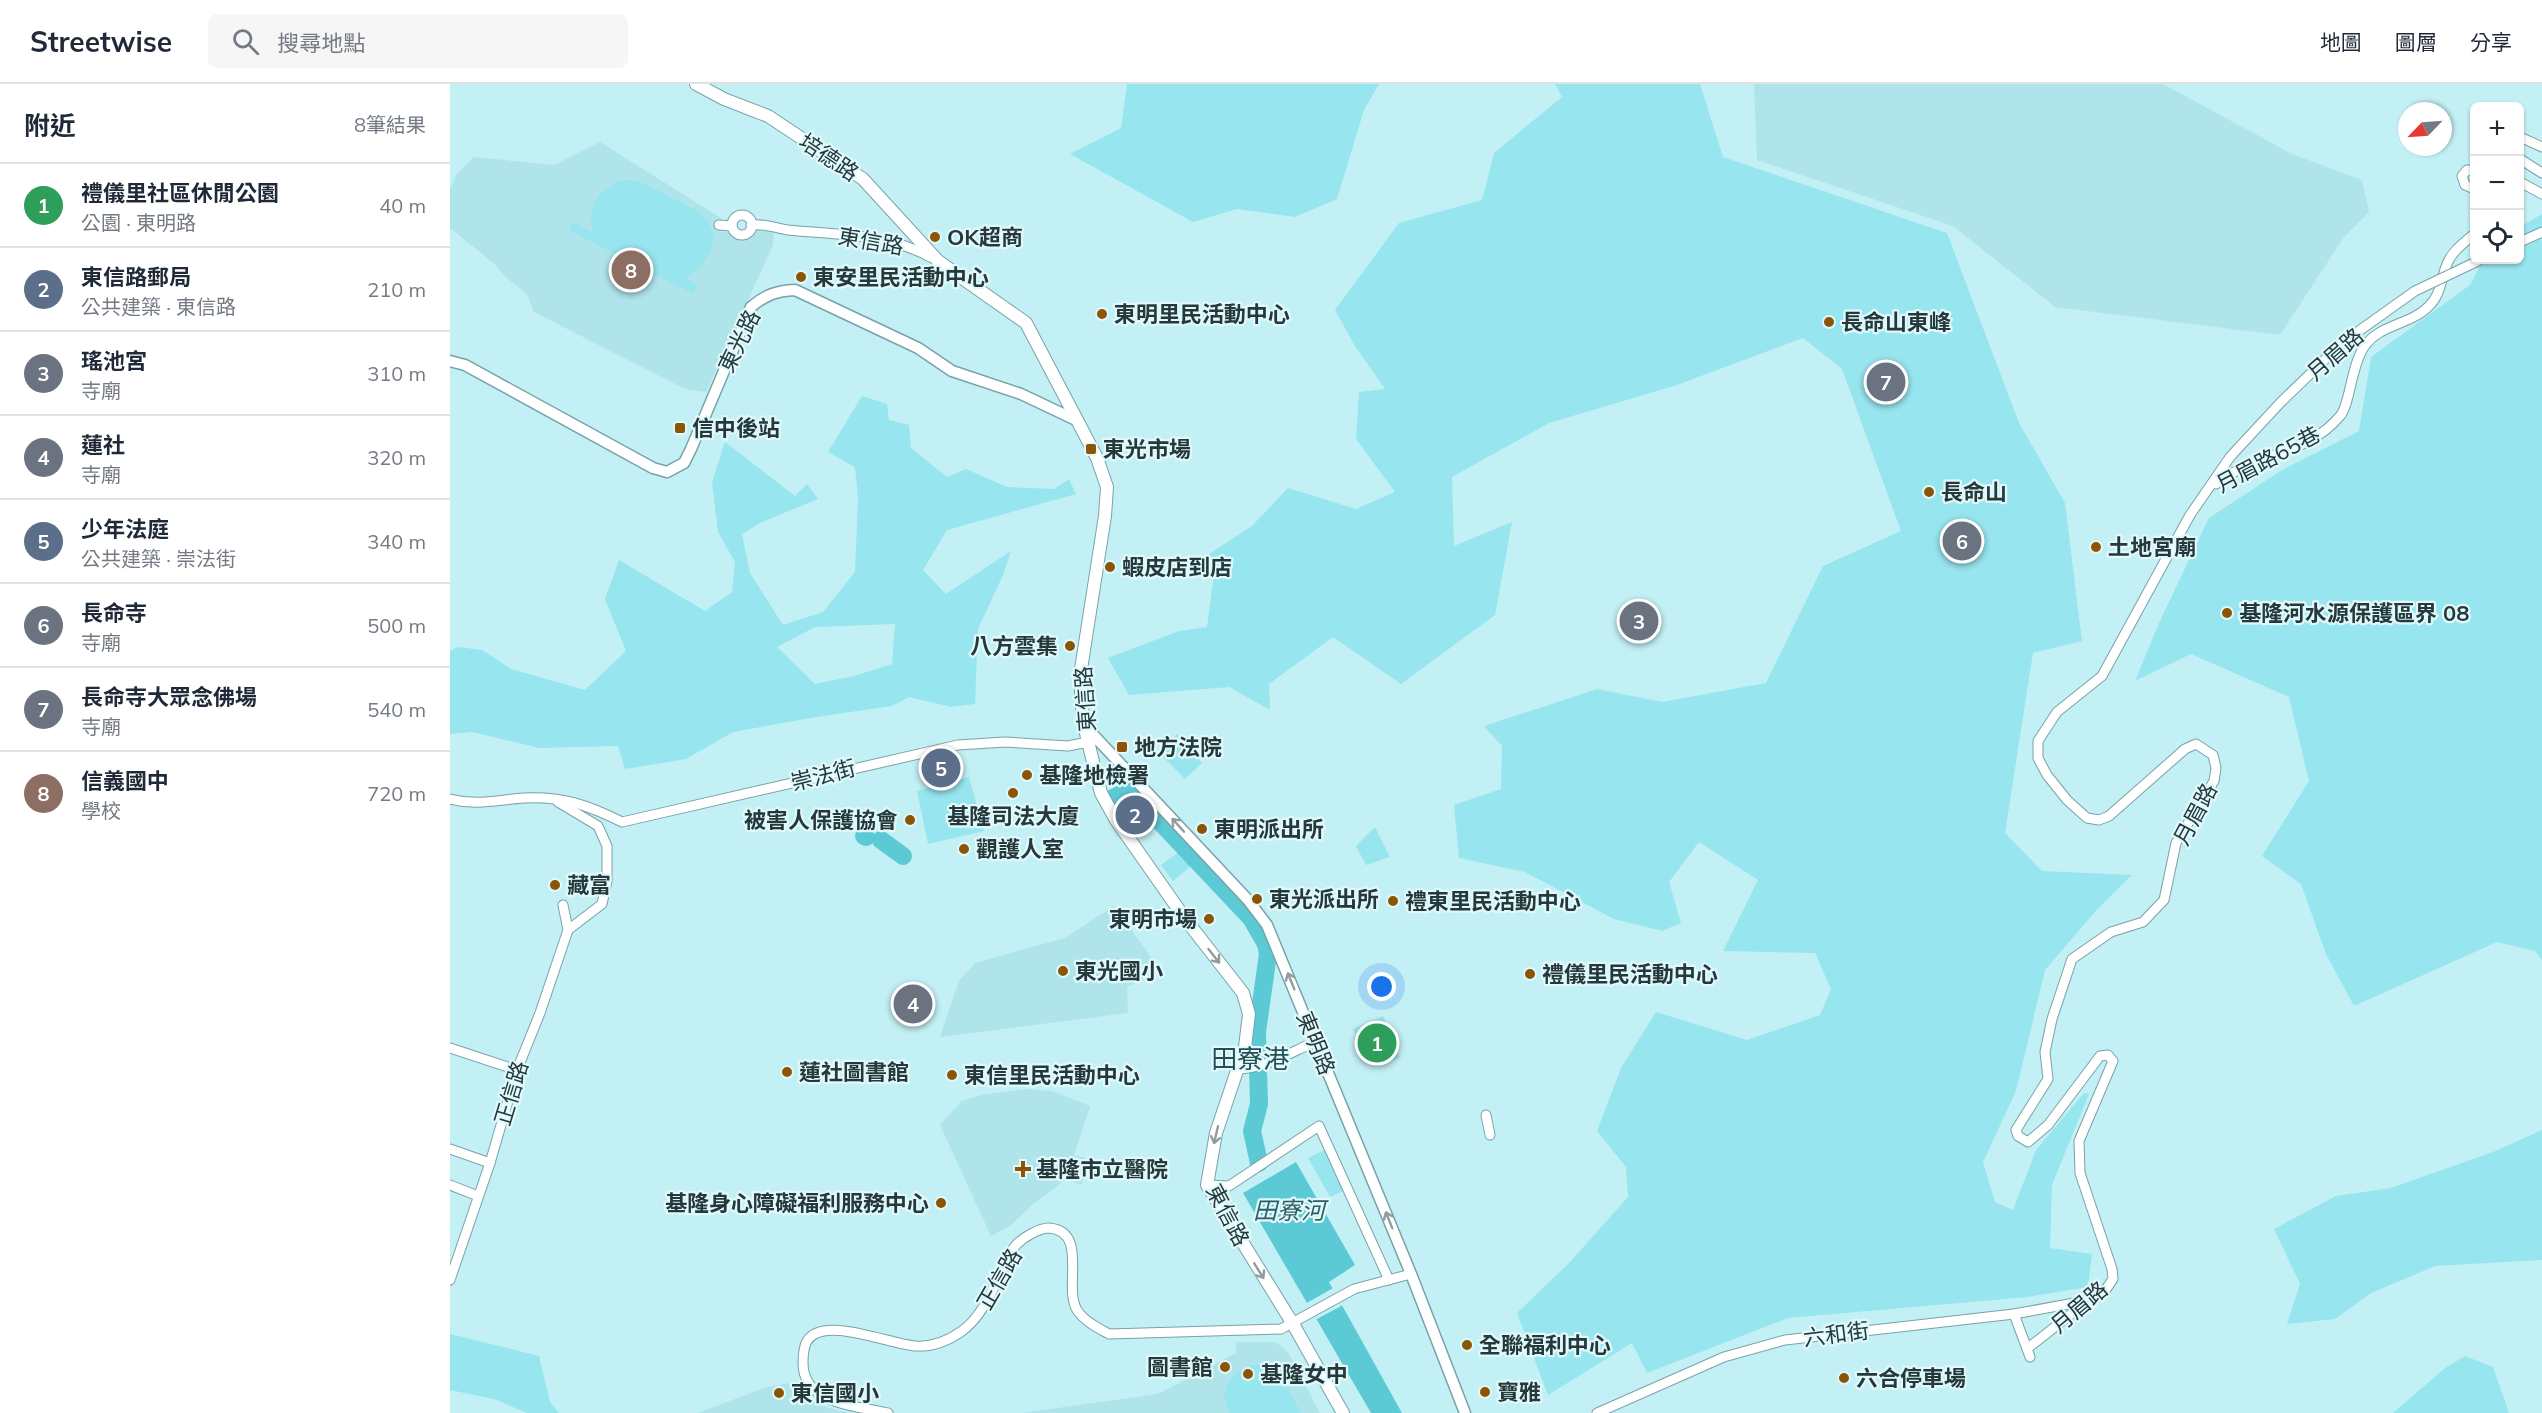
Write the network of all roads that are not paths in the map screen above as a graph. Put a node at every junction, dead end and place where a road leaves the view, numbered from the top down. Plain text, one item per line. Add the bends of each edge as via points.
1 (696, 84) edge
2 (2524, 139) edge
3 (2542, 147) edge
4 (2524, 162) edge
5 (2470, 170) edge
6 (2542, 173) edge
7 (2524, 184) edge
8 (2470, 187) edge
9 (2542, 194) edge
10 (719, 225) dead end
11 (752, 225) junction
12 (732, 226) junction
13 (2542, 232) edge
14 (2470, 238) edge
15 (2524, 240) edge
16 (938, 261) junction
17 (2472, 264) edge
18 (450, 361) edge
19 (1078, 421) junction
20 (2205, 493) junction
21 (1093, 741) junction
22 (450, 799) edge
23 (554, 799) junction
24 (563, 904) dead end
25 (568, 930) junction
26 (1315, 1042) junction
27 (450, 1048) edge
28 (1243, 1069) junction
29 (517, 1070) junction
30 (1486, 1115) dead end
31 (1490, 1135) dead end
32 (450, 1149) edge
33 (490, 1163) junction
34 (450, 1185) edge
35 (1207, 1185) junction
36 (478, 1196) junction
37 (450, 1245) edge
38 (460, 1249) junction
39 (1411, 1274) junction
40 (450, 1280) edge
41 (1389, 1280) junction
42 (2088, 1301) junction
43 (2014, 1314) junction
44 (1293, 1324) junction
45 (888, 1413) edge
46 (1343, 1413) edge
47 (1465, 1413) edge
48 (1597, 1413) edge

1 - 16 main road, 培德路 via 768,116 863,178
2 - 3 street
4 - 6 street
5 - 8 street via 2462,176
7 - 9 street
10 - 12 street
11 - 12 street via 742,235
11 - 12 street via 741,215 735,217
11 - 16 street, 東信路 via 872,237
13 - 15 street
14 - 20 street, 月眉路65巷 via 2447,264 2430,306 2391,325 2366,344 2356,359 2342,415 2320,435 2296,449 2225,476
16 - 19 main road, 東信路 via 1026,323
17 - 20 street, 月眉路, bridge via 2415,291 2342,344 2230,457
18 - 19 street, 東光路 via 465,365 653,468 667,472 684,463 751,307 774,292 795,290 918,348 952,371 1021,394
19 - 21 main road, 東信路 via 1107,487 1106,516 1081,669 1084,725
20 - 42 street, 月眉路 via 2102,676 2057,712 2038,741 2038,759 2047,775 2087,818 2099,820 2109,816 2185,749 2196,744 2213,754 2216,768 2214,781 2176,843 2164,900 2143,922 2111,932 2072,959 2045,1052 2048,1079 2016,1130 2028,1142 2048,1125 2100,1056 2108,1055 2113,1061 2079,1141 2080,1173 2113,1279 2104,1292
21 - 23 street, 崇法街 via 1068,746 1005,742 958,745 622,822 587,805
26 -> 21 street, 東明路 via 1267,925 1248,900
21 -> 28 main road, 東信路 via 1101,793 1116,820 1243,993 1249,1024
22 - 23 street, 崇法街 via 469,804
23 - 25 street, 崇法街 via 598,826 607,846 607,881 602,904
24 - 25 street, 正信路
25 - 29 street, 正信路
26 - 28 street
39 -> 26 street, 東明路
27 - 29 street
28 -> 35 main road, 東信路 via 1216,1133
29 - 33 street, 正信路
30 - 31 street
32 - 33 street
33 - 36 street, 正信路
34 - 36 street
35 - 41 street via 1228,1186 1319,1126
35 -> 44 main road, 東信路
36 - 38 street, 正信路
37 - 38 street
38 - 40 street, 正信路
39 - 41 street
39 - 47 street, 東明路
41 - 44 street via 1366,1284
42 - 43 street, 六和街
42 - 43 street, 月眉路 via 2029,1352
43 - 48 street, 六和街 via 1785,1340 1724,1357
44 - 45 street, 正信路 via 1281,1329 1109,1335 1077,1310 1071,1289 1074,1262 1070,1241 1063,1233 1048,1228 1015,1245 984,1307 961,1332 949,1338 917,1346 829,1329 813,1334 806,1342 805,1379 811,1388 834,1401
44 - 46 main road, 東信路

